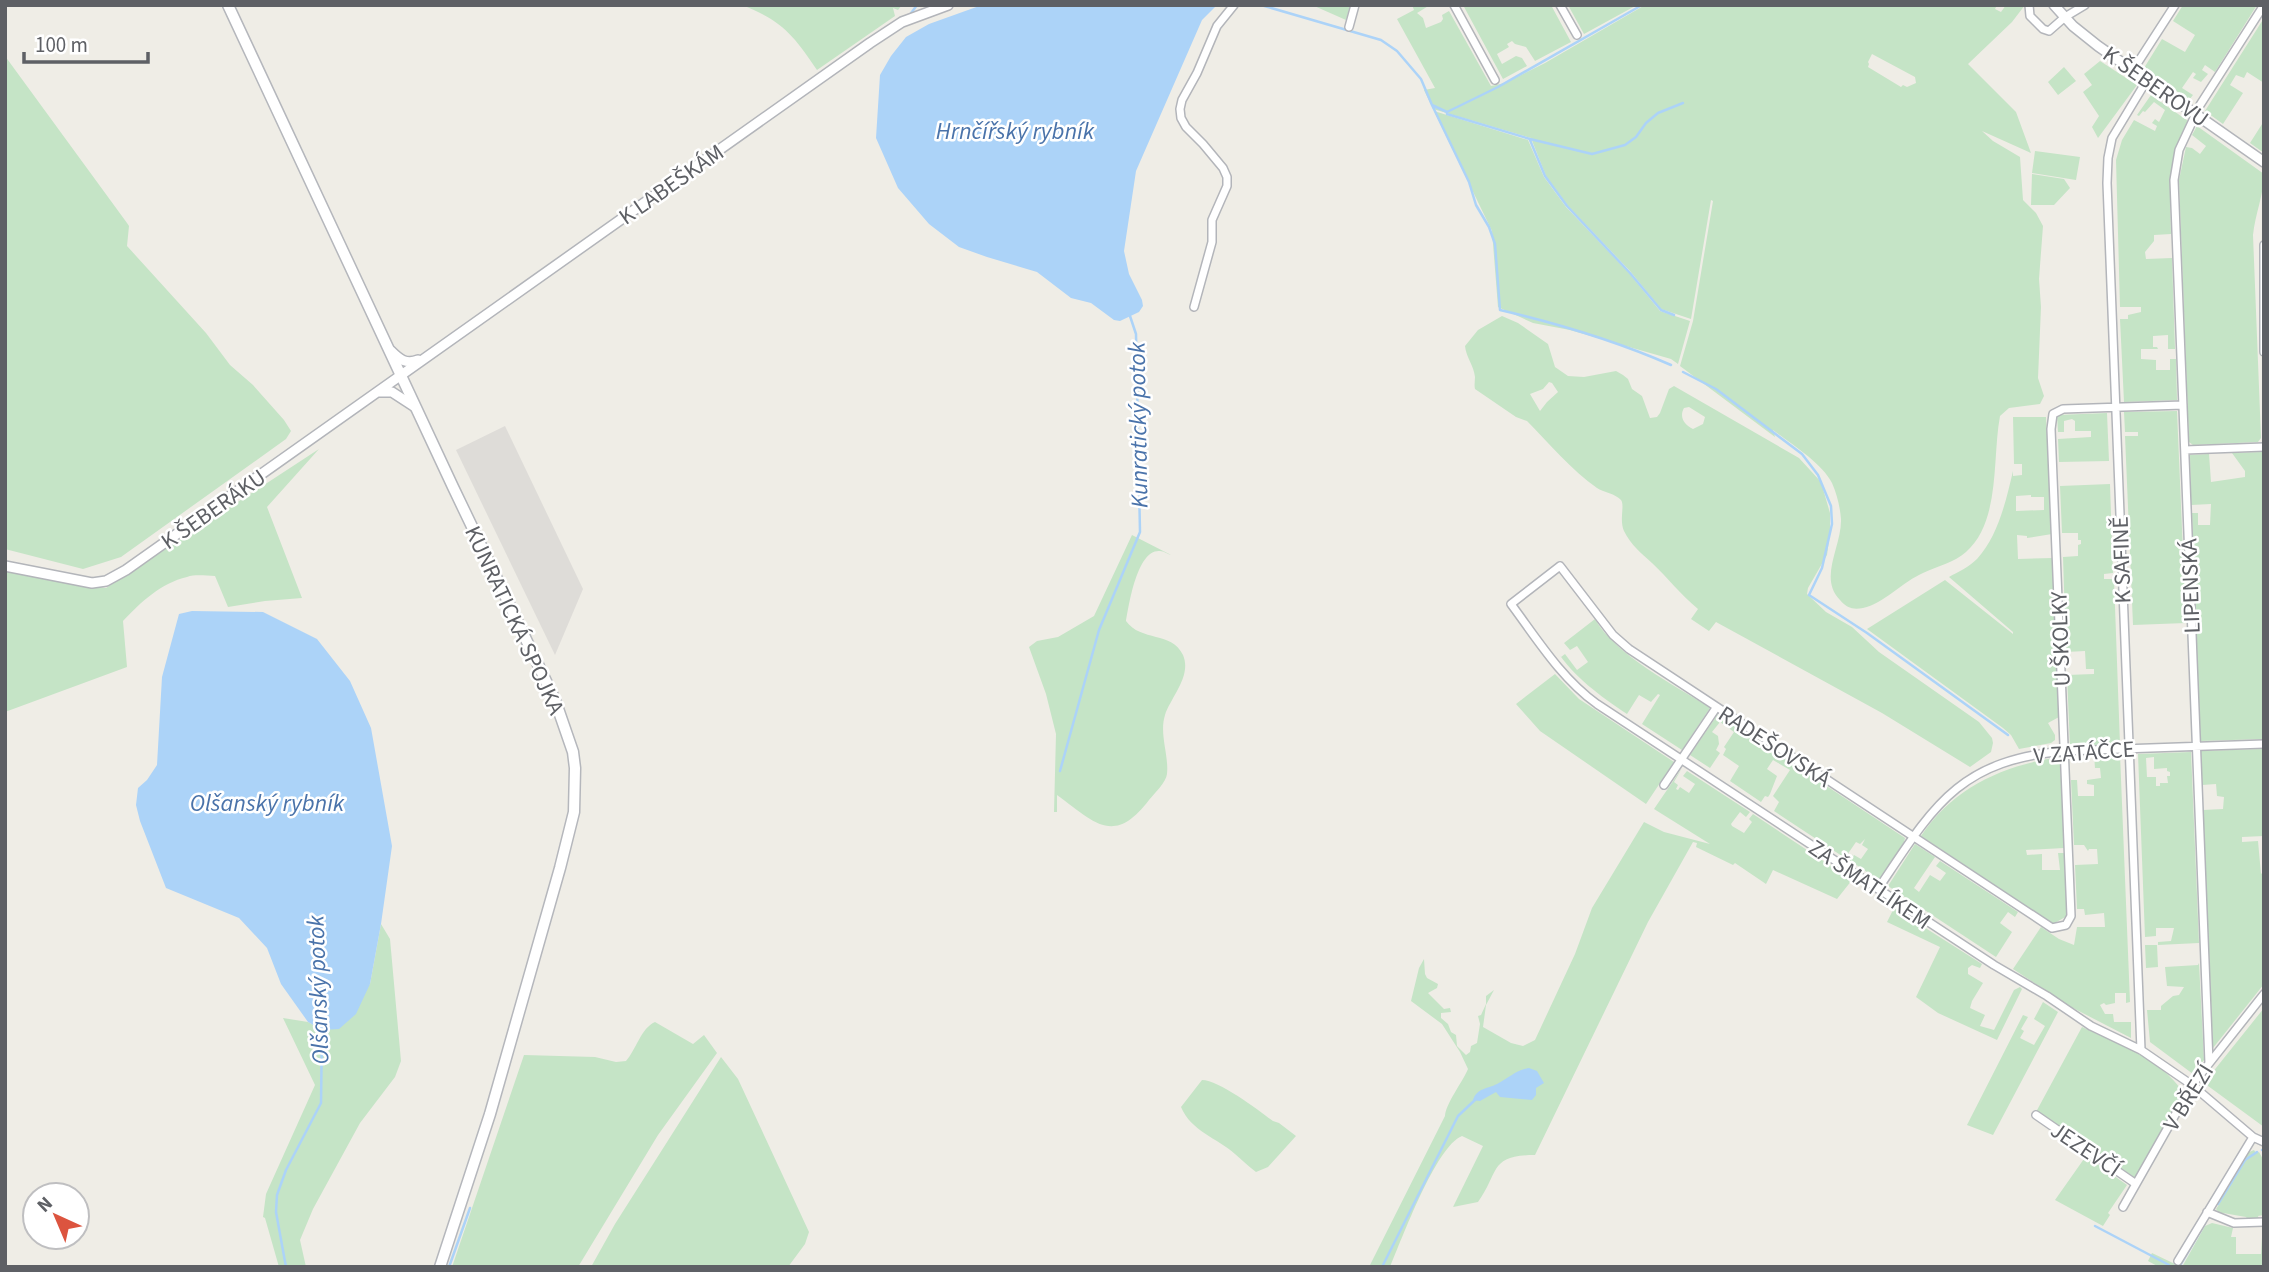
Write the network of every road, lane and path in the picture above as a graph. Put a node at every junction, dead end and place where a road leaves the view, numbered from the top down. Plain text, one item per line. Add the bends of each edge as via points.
1 (228, 5) edge
2 (947, 5) edge
3 (1234, 5) edge
4 (1356, 5) edge
5 (1454, 5) edge
6 (1560, 5) edge
7 (2029, 5) edge
8 (2054, 5) edge
9 (2085, 5) edge
10 (2175, 5) edge
11 (2264, 5) edge
12 (2065, 17) junction
13 (1349, 27) dead end
14 (1577, 35) dead end
15 (2133, 70) junction
16 (1495, 80) dead end
17 (2147, 80) junction
18 (2197, 114) junction
19 (2264, 162) edge
20 (2264, 245) edge
21 (1194, 307) dead end
22 (388, 348) junction
23 (2264, 352) edge
24 (426, 357) junction
25 (402, 375) junction
26 (379, 391) junction
27 (2183, 405) junction
28 (415, 407) junction
29 (2115, 409) junction
30 (2264, 447) edge
31 (2185, 450) junction
32 (5, 566) edge
33 (1511, 604) joint
34 (1716, 708) junction
35 (2264, 744) edge
36 (2196, 745) junction
37 (2128, 749) junction
38 (2065, 751) junction
39 (1681, 758) junction
40 (1664, 785) dead end
41 (1913, 837) junction
42 (1878, 889) junction
43 (2066, 925) joint
44 (2264, 995) edge
45 (2141, 1050) junction
46 (2209, 1063) junction
47 (2193, 1085) junction
48 (2036, 1115) dead end
49 (2253, 1137) junction
50 (2264, 1142) edge
51 (2136, 1184) junction
52 (2123, 1207) dead end
53 (2207, 1212) junction
54 (2264, 1222) edge
55 (2178, 1261) dead end
56 (440, 1267) edge

1 - 22 main road, KUNRATICKÁ SPOJKA
2 - 24 street, K LABEŠKÁM via 891,29
3 - 21 street via 1217,26 1180,109 1186,127 1227,177 1212,220 1212,242
4 - 13 street
5 - 16 street
6 - 14 street
7 - 12 street via 2030,16 2043,29 2049,31
8 - 12 street, K ŠEBEROVU
9 - 12 street
10 - 15 street
11 - 18 street, LIPENSKÁ
12 - 15 street, K ŠEBEROVU
15 - 17 street, K ŠEBEROVU
17 - 18 street, K ŠEBEROVU
17 - 29 street, K SAFINĚ via 2112,138 2108,158
18 - 19 street, K ŠEBEROVU
18 - 27 street, LIPENSKÁ via 2179,149 2174,180
20 - 23 street
22 - 24 street via 401,361
22 - 25 main road, KUNRATICKÁ SPOJKA
24 - 25 street, K LABEŠKÁM
25 - 26 street, K ŠEBERÁKU
25 - 28 main road, KUNRATICKÁ SPOJKA
26 - 28 street via 392,392
26 - 32 street, K ŠEBERÁKU via 106,581 79,581
27 - 29 street
27 - 31 street, LIPENSKÁ
28 - 56 main road, KUNRATICKÁ SPOJKA via 555,701 575,768 574,812 554,893
29 - 37 street, K SAFINĚ
29 - 38 street, U ŠKOLKY via 2063,409 2053,414
30 - 31 street
31 - 36 street, LIPENSKÁ
33 - 34 street, RADEŠOVSKÁ via 1560,566 1613,635
33 - 39 street, ZA ŠMATLÍKEM via 1581,692
34 - 39 street
34 - 41 street, RADEŠOVSKÁ
35 - 36 street, V ZATÁČCE
36 - 37 street, V ZATÁČCE
36 - 46 street, LIPENSKÁ
37 - 38 street, V ZATÁČCE
37 - 45 street, K SAFINĚ
38 - 41 street, V ZATÁČCE via 2006,761 1971,778 1926,818
38 - 43 street, U ŠKOLKY via 2071,916
39 - 40 street
39 - 42 street, ZA ŠMATLÍKEM
41 - 42 street, V ZATÁČCE
41 - 43 street, RADEŠOVSKÁ via 2052,928
42 - 45 street, ZA ŠMATLÍKEM via 2091,1026
44 - 46 street, V BŘEZÍ
45 - 47 street, ZA ŠMATLÍKEM
46 - 47 street, V BŘEZÍ
47 - 49 street, ZA ŠMATLÍKEM
47 - 51 street, V BŘEZÍ
48 - 51 street, JEZEVČÍ
49 - 50 street, ZA ŠMATLÍKEM
49 - 53 street
51 - 52 street, V BŘEZÍ
53 - 54 street via 2234,1223
53 - 55 street

